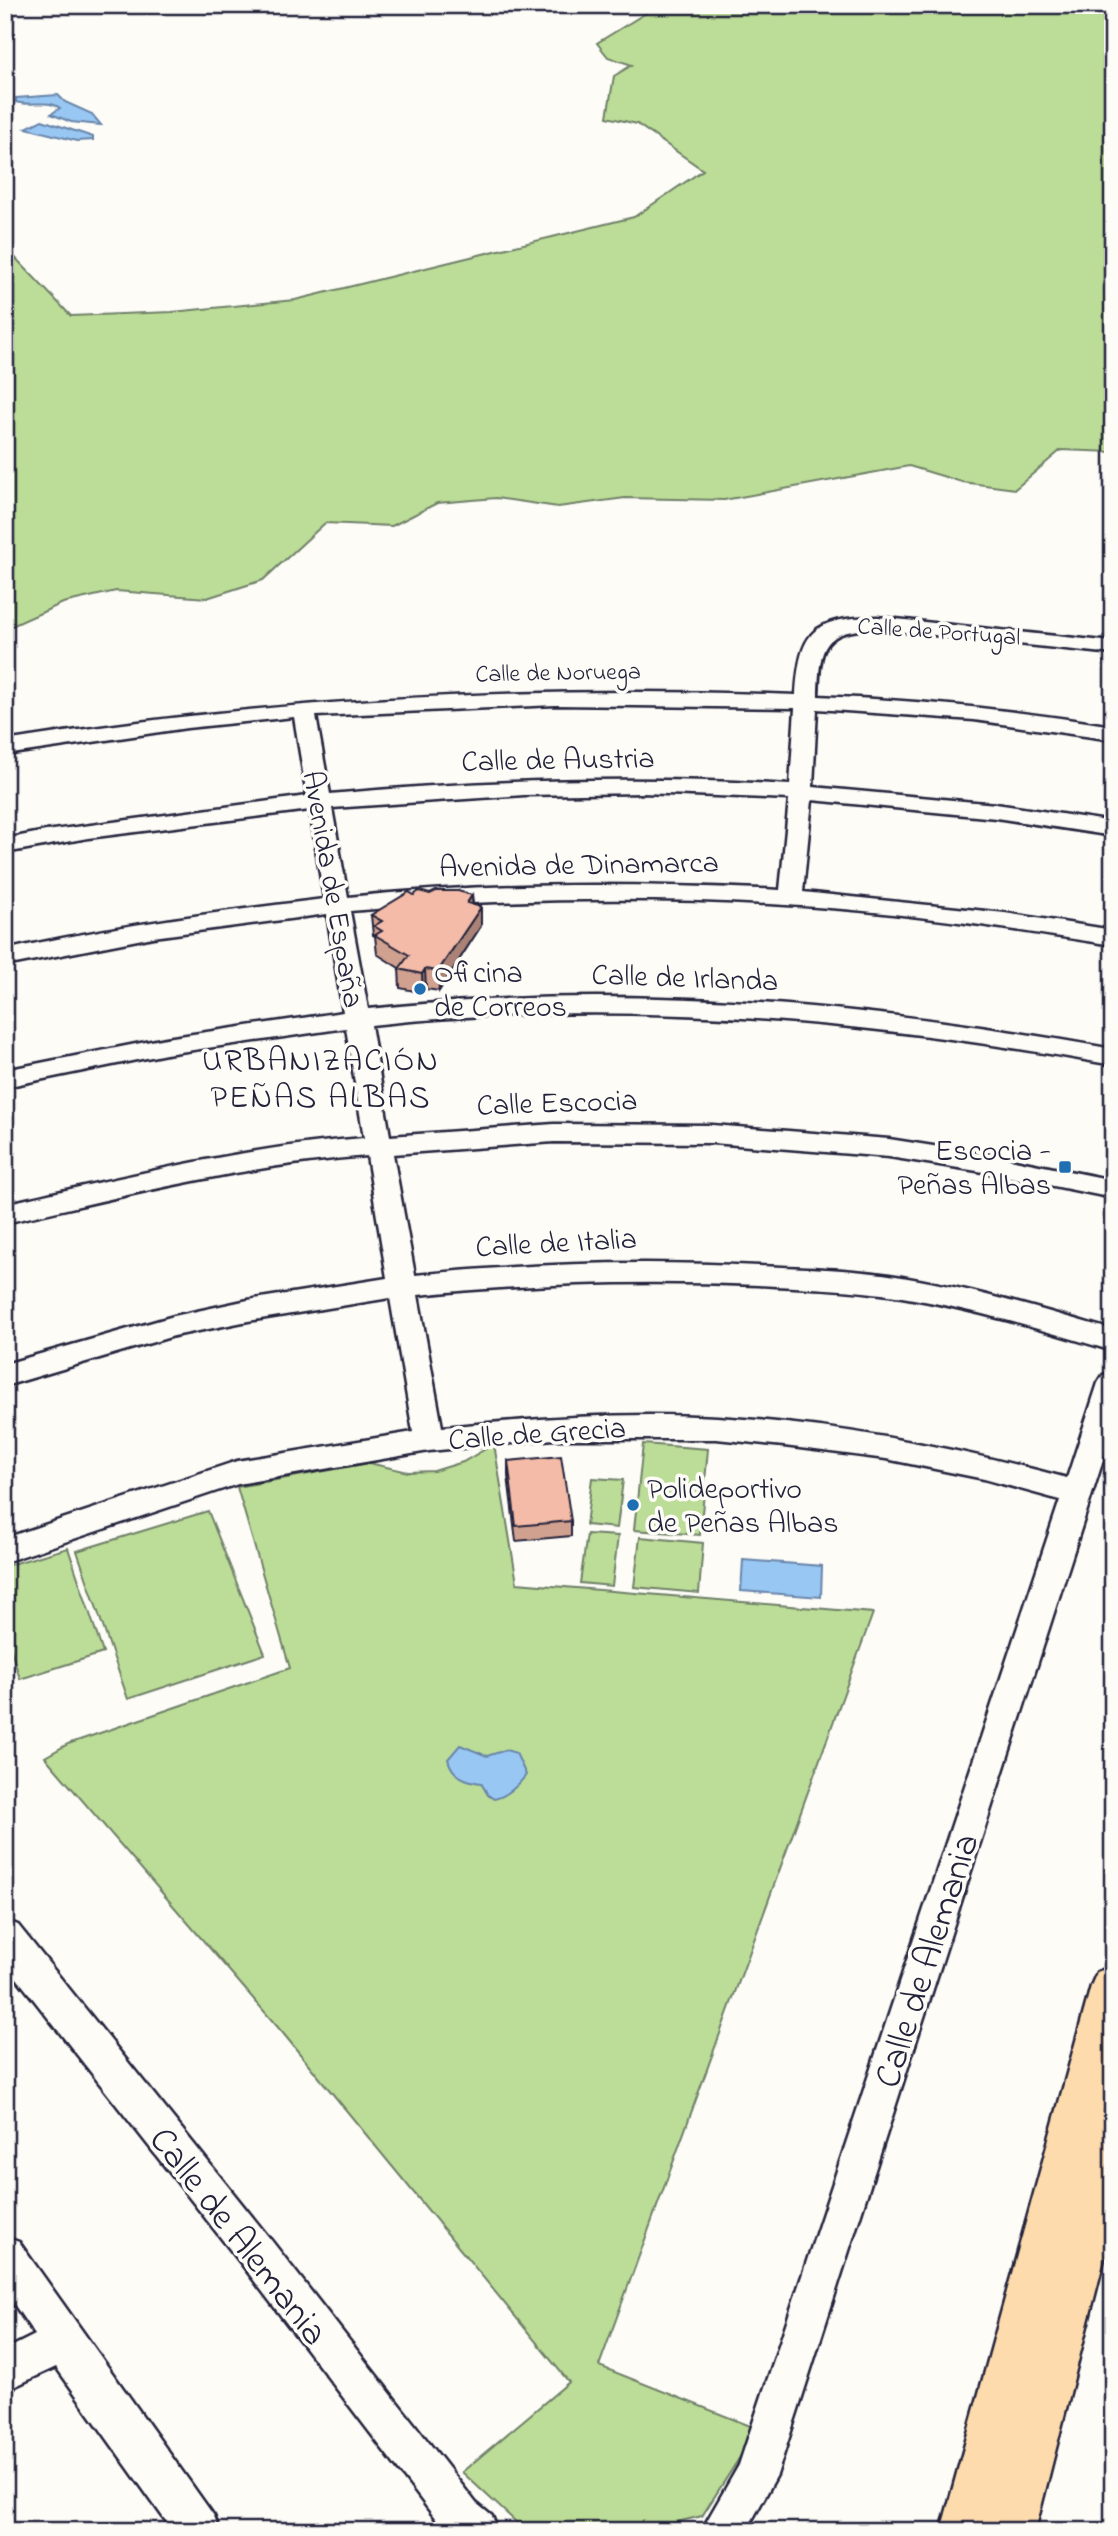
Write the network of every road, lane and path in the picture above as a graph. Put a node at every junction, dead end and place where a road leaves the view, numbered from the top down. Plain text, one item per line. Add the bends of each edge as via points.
1 (1113, 648) edge
2 (806, 702) junction
3 (304, 710) junction
4 (1113, 733) edge
5 (5, 748) edge
6 (801, 792) junction
7 (318, 801) junction
8 (1113, 829) edge
9 (5, 846) edge
10 (791, 896) junction
11 (336, 905) junction
12 (1113, 938) edge
13 (5, 958) edge
14 (356, 1017) junction
15 (1113, 1057) edge
16 (5, 1079) edge
17 (380, 1145) junction
18 (1113, 1189) edge
19 (5, 1214) edge
20 (403, 1286) junction
21 (1113, 1341) edge
22 (5, 1375) edge
23 (1113, 1383) edge
24 (429, 1440) junction
25 (1077, 1493) junction
26 (5, 1550) edge
27 (5, 1936) edge
28 (1113, 1986) edge
29 (1113, 2130) edge
30 (5, 2256) edge
31 (63, 2342) junction
32 (5, 2371) edge
33 (199, 2531) edge
34 (477, 2531) edge
35 (722, 2531) edge
36 (967, 2531) edge
37 (1009, 2531) edge

1 - 2 street, Calle de Portugal via 877,623 847,624 816,641 809,658
2 - 3 street, Calle de Noruega via 485,698
2 - 4 street, Calle de Noruega via 959,713
2 - 6 street, Calle de Portugal
3 - 5 street, Calle de Noruega
3 - 7 street, Avenida de España
6 - 7 street, Calle de Austria via 506,788
6 - 8 street, Calle de Austria via 984,810
6 - 10 street, Calle de Portugal
7 - 9 street, Calle de Austria
7 - 11 street, Avenida de España
10 - 11 street, Avenida de Dinamarca via 562,891
10 - 12 street, Avenida de Dinamarca via 919,909
11 - 13 street, Avenida de Dinamarca via 202,922
11 - 14 street, Avenida de España
14 - 15 street, Calle de Irlanda via 537,1004 728,1008 921,1024
14 - 16 street, Calle de Irlanda via 180,1042
14 - 17 street, Avenida de España
17 - 18 street, Calle Escocia via 554,1133 737,1135 889,1148
17 - 19 street, Calle Escocia via 309,1151 175,1175
17 - 20 street, Avenida de España
20 - 21 street, Calle de Italia via 546,1272 695,1271 870,1282 978,1301
20 - 22 street, Calle de Italia via 171,1326
20 - 24 street, Avenida de España
23 - 25 street, Calle de Alemania
24 - 25 street, Calle de Grecia via 554,1428 716,1428 886,1448 984,1467
24 - 26 street, Calle de Grecia via 237,1473
25 - 35 street, Calle de Alemania via 756,2475
27 - 34 street, Calle de Alemania via 461,2518
28 - 36 main road
29 - 37 main road
30 - 31 street
31 - 32 street
31 - 33 street

